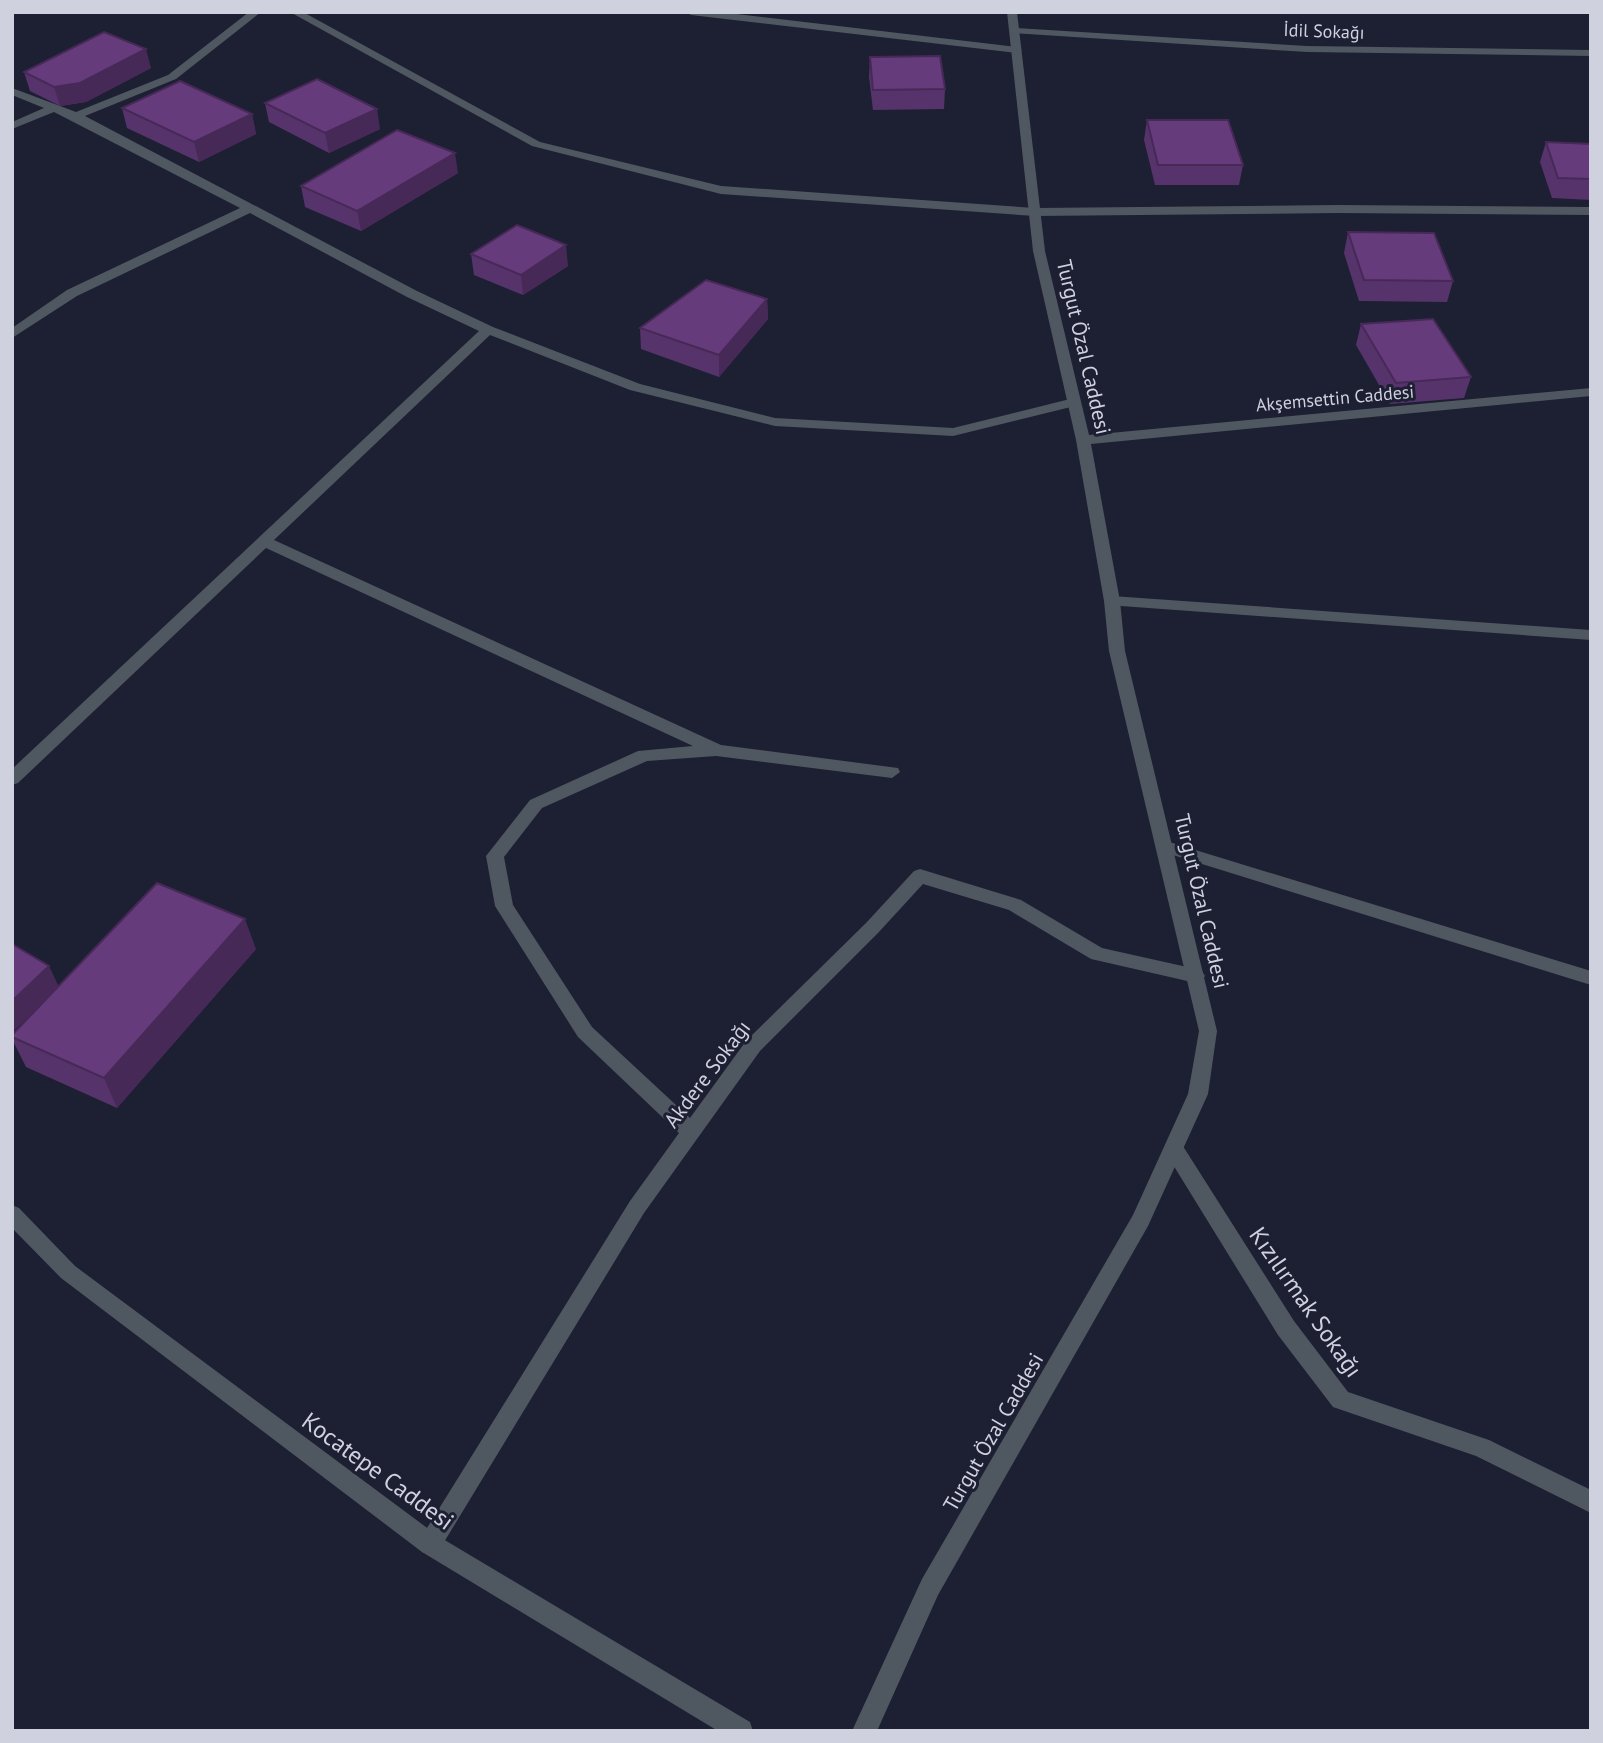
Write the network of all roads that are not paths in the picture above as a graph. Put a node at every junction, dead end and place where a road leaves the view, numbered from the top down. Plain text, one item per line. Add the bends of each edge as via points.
1 (256, 12) edge
2 (295, 12) edge
3 (691, 12) edge
4 (1012, 12) edge
5 (1015, 31) junction
6 (1017, 50) junction
7 (1591, 53) edge
8 (12, 91) edge
9 (53, 108) junction
10 (76, 116) junction
11 (12, 126) edge
12 (250, 208) junction
13 (1591, 211) edge
14 (1035, 212) junction
15 (488, 330) junction
16 (12, 334) edge
17 (1591, 392) edge
18 (1074, 402) junction
19 (1083, 440) junction
20 (264, 541) junction
21 (1112, 601) junction
22 (1591, 635) edge
23 (716, 750) junction
24 (892, 772) dead end
25 (12, 779) edge
26 (1166, 847) junction
27 (1196, 975) junction
28 (1591, 978) edge
29 (691, 1132) junction
30 (1174, 1149) junction
31 (12, 1214) edge
32 (1591, 1502) edge
33 (430, 1544) junction
34 (741, 1731) edge
35 (864, 1731) edge

1 - 10 street via 172,77
2 - 14 street via 536,144 721,190
3 - 6 street
4 - 5 street, Turgut Özal Caddesi
5 - 6 street, Turgut Özal Caddesi
5 - 7 street, İdil Sokağı via 1307,49
6 - 14 street, Turgut Özal Caddesi
8 - 9 street
9 - 10 street
9 - 11 street
10 - 12 street
12 - 15 street
12 - 16 street via 72,293
13 - 14 street
14 - 18 street, Turgut Özal Caddesi via 1039,251
15 - 18 street via 635,387 775,422 953,432
15 - 20 street
17 - 19 street, Akşemsettin Caddesi
18 - 19 street, Turgut Özal Caddesi
19 - 21 street, Turgut Özal Caddesi
20 - 23 street
20 - 25 street
21 - 22 street
21 - 26 street, Turgut Özal Caddesi via 1117,651
23 - 24 street
23 - 29 street via 644,755 536,804 495,856 504,906 585,1032
26 - 27 street, Turgut Özal Caddesi
26 - 28 street
27 - 29 street, Akdere Sokağı via 1097,954 1015,905 920,876 753,1046
27 - 30 street, Turgut Özal Caddesi via 1208,1031 1198,1094
29 - 33 street, Akdere Sokağı via 637,1208
30 - 32 street, Kızılırmak Sokağı via 1286,1328 1341,1400 1481,1447
30 - 35 street, Turgut Özal Caddesi via 1141,1220 930,1587
31 - 33 street, Kocatepe Caddesi via 68,1272
33 - 34 street, Kocatepe Caddesi

